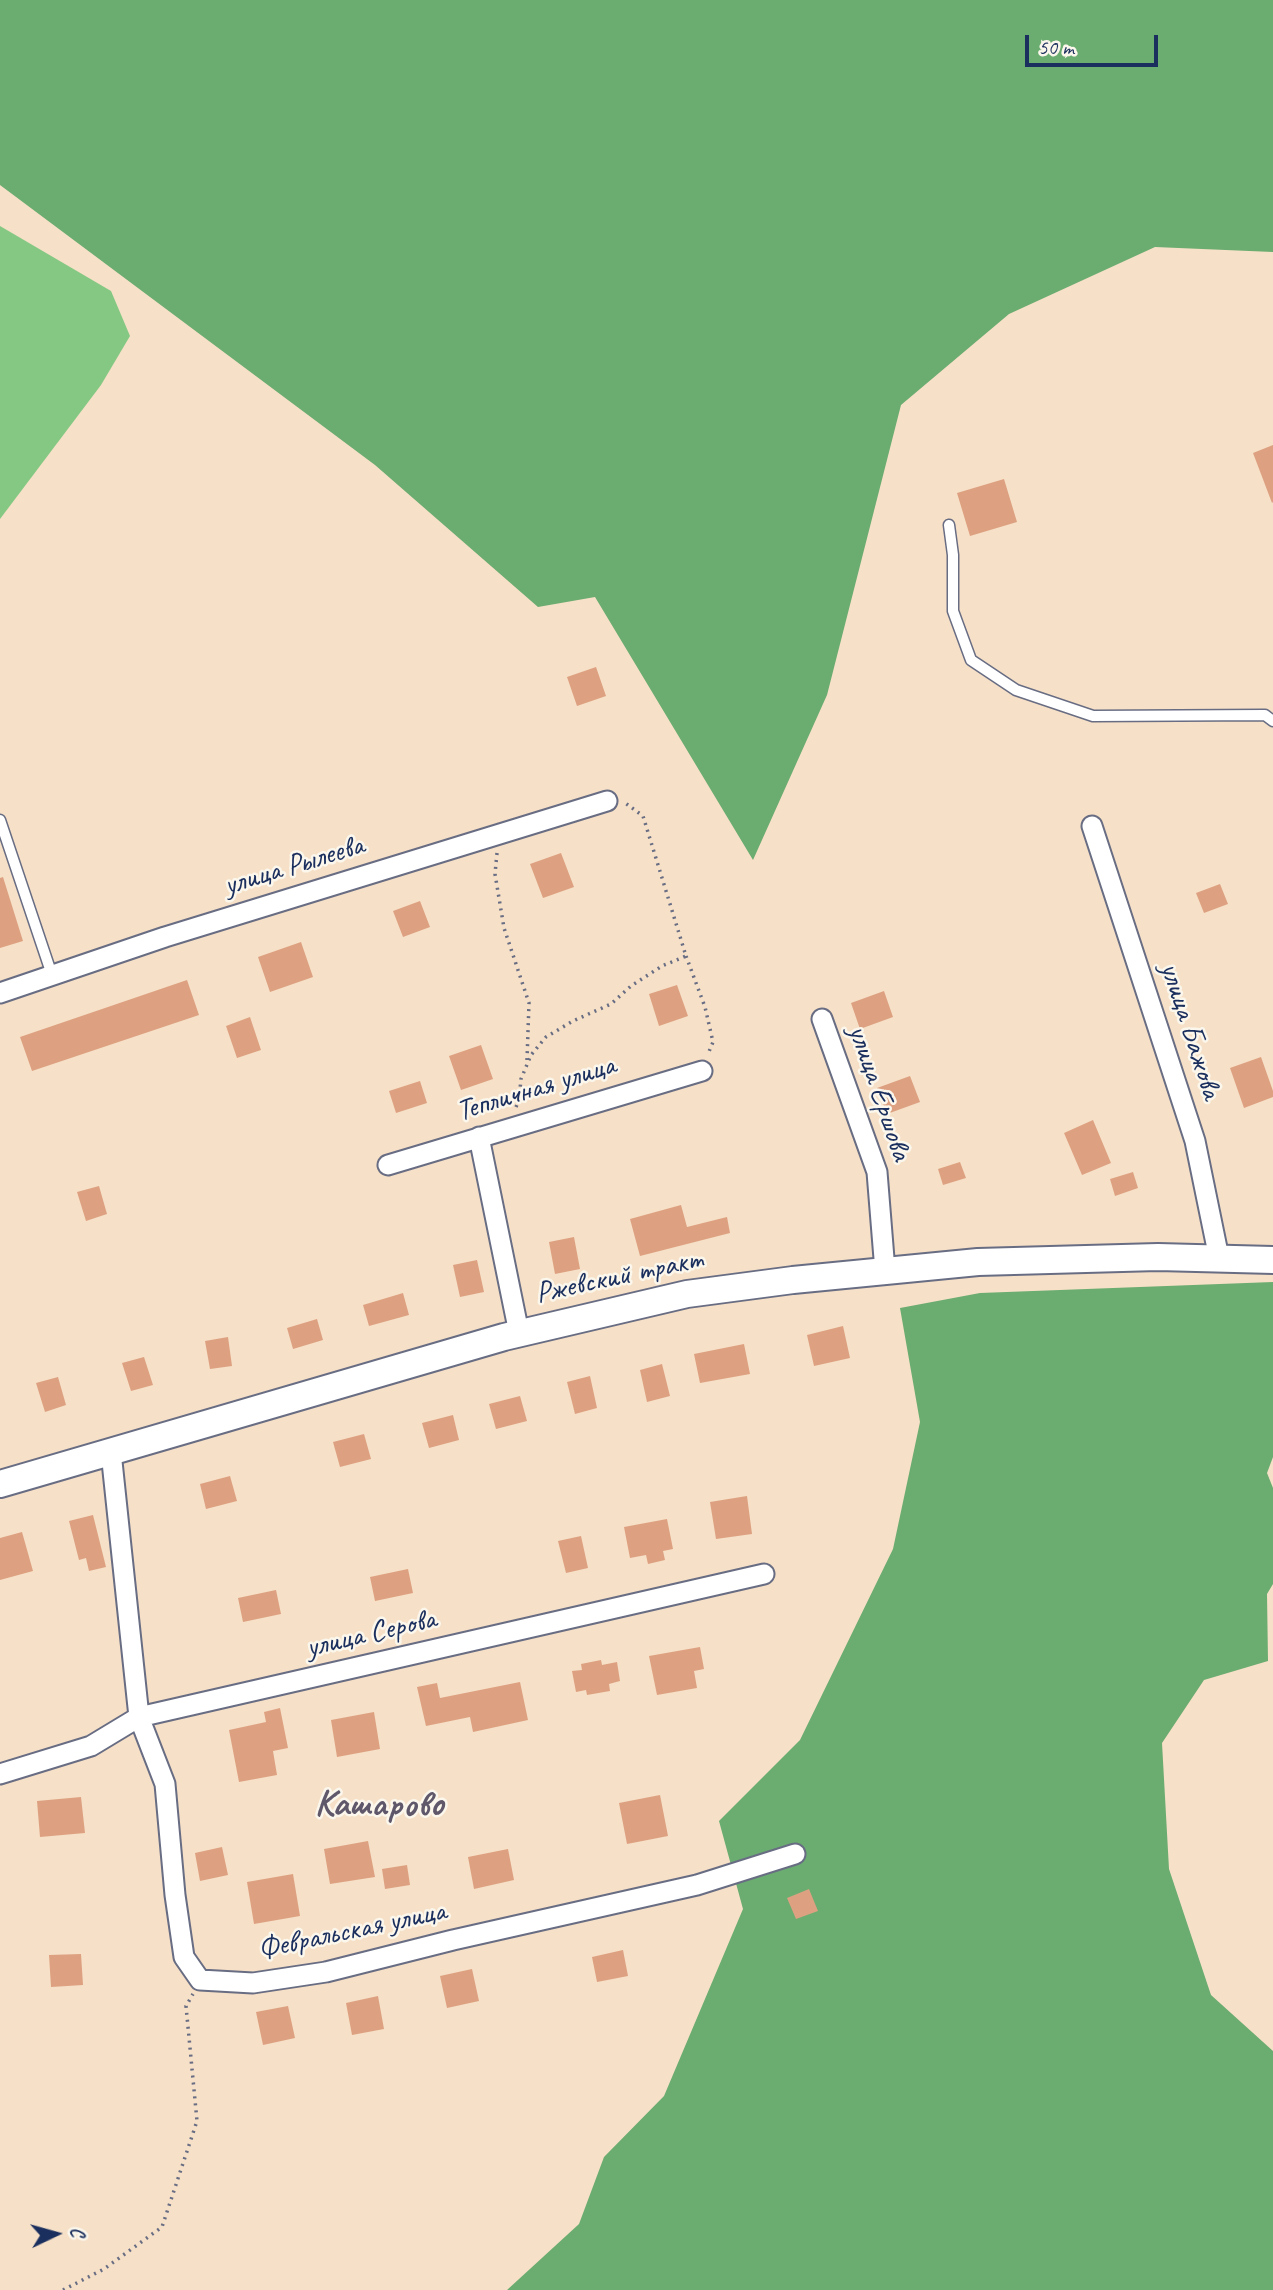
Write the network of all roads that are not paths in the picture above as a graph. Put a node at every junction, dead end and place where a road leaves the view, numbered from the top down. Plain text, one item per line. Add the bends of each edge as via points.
1 (949, 525) dead end
2 (1273, 721) edge
3 (607, 801) road end
4 (0, 820) edge
5 (1092, 826) dead end
6 (52, 975) junction
7 (0, 993) edge
8 (822, 1019) dead end
9 (702, 1070) road end
10 (479, 1137) junction
11 (388, 1165) dead end
12 (1219, 1258) junction
13 (1273, 1260) edge
14 (885, 1271) junction
15 (519, 1333) junction
16 (111, 1451) junction
17 (0, 1484) edge
18 (764, 1574) dead end
19 (139, 1717) junction
20 (0, 1774) edge
21 (795, 1854) dead end

1 - 2 lane via 953,611 971,660 1016,690 1093,716 1265,715
3 - 6 street, улица Рылеева
4 - 6 lane
5 - 12 street, улица Бажова via 1195,1141
6 - 7 street, улица Рылеева
8 - 14 street, улица Ершова via 877,1172
9 - 10 street, Тепличная улица
10 - 11 street, Тепличная улица
10 - 15 street
12 - 13 main road, Ржевский тракт
12 - 14 main road, Ржевский тракт via 978,1262
14 - 15 main road, Ржевский тракт via 687,1294
15 - 16 main road, Ржевский тракт
16 - 17 main road, Ржевский тракт
16 - 19 street
18 - 19 street, улица Серова
19 - 20 street, улица Серова via 91,1746
19 - 21 street, Февральская улица via 165,1784 184,1957 200,1980 253,1983 326,1972 698,1885

